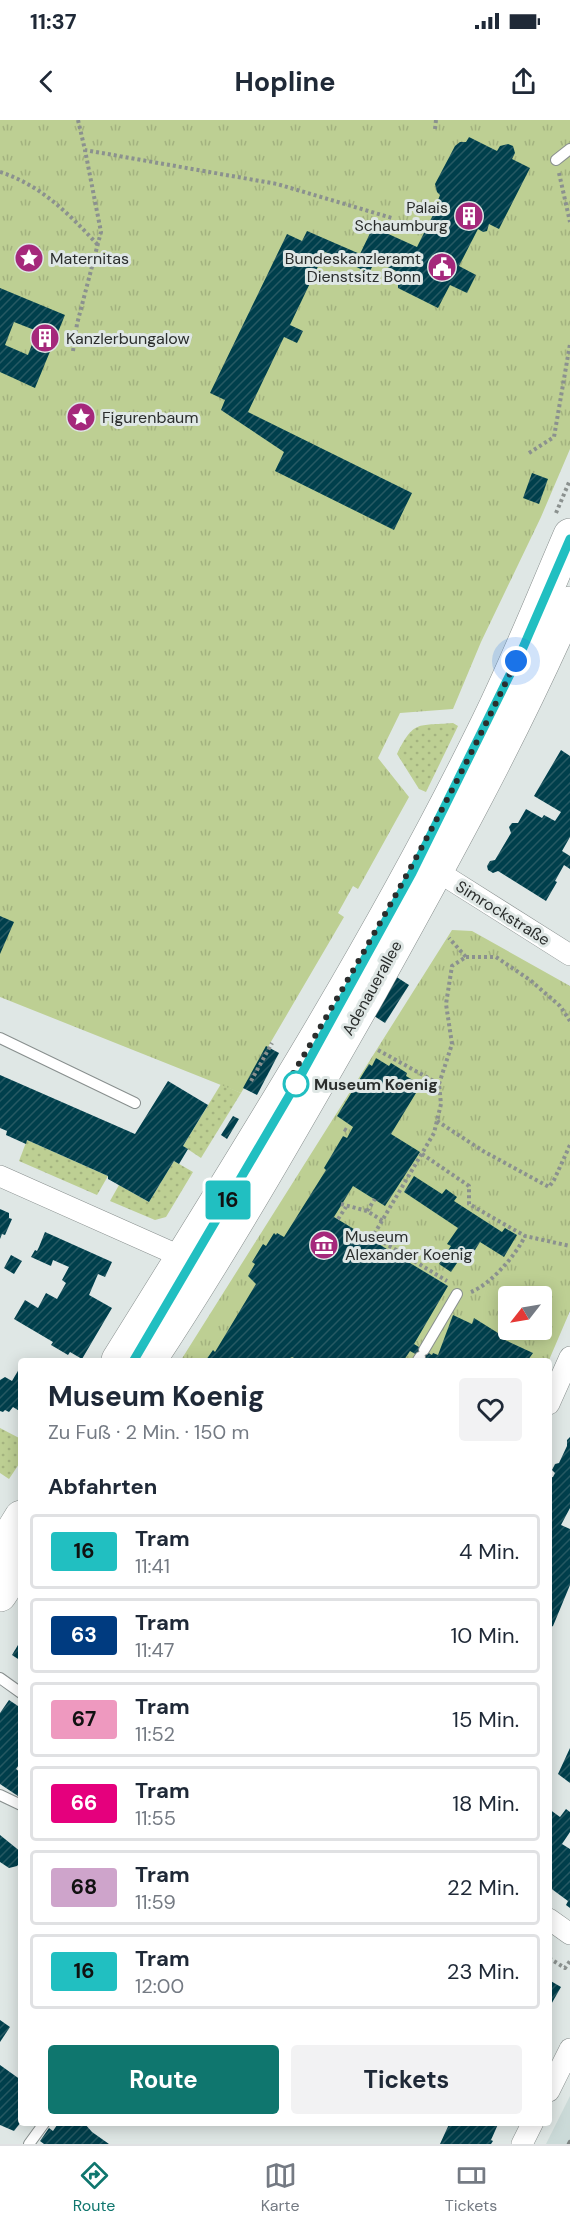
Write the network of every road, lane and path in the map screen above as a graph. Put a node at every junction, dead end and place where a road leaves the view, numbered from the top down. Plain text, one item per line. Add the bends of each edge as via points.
1 (78, 120) edge
2 (436, 120) edge
3 (435, 129) dead end
4 (570, 149) edge
5 (85, 150) junction
6 (556, 160) joint
7 (0, 172) edge
8 (392, 218) dead end
9 (570, 222) edge
10 (98, 245) junction
11 (570, 345) edge
12 (73, 351) dead end
13 (529, 453) dead end
14 (570, 535) edge
15 (570, 603) edge
16 (570, 653) edge
17 (496, 755) junction
18 (437, 871) junction
19 (449, 938) dead end
20 (570, 955) edge
21 (466, 957) junction
22 (570, 1021) edge
23 (0, 1038) edge
24 (272, 1042) dead end
25 (378, 1050) dead end
26 (251, 1081) dead end
27 (439, 1084) junction
28 (135, 1102) dead end
29 (437, 1121) junction
30 (344, 1129) dead end
31 (349, 1132) dead end
32 (570, 1145) edge
33 (422, 1154) junction
34 (0, 1176) edge
35 (375, 1199) dead end
36 (368, 1211) junction
37 (338, 1219) dead end
38 (383, 1221) junction
39 (525, 1236) junction
40 (570, 1246) edge
41 (195, 1263) junction
42 (457, 1294) junction
43 (421, 1356) edge
44 (570, 1357) edge
45 (120, 1358) edge
46 (151, 1358) edge
47 (552, 1397) edge
48 (18, 1522) edge
49 (0, 1551) edge
50 (18, 1561) edge
51 (18, 1568) edge
52 (0, 1595) edge
53 (0, 1678) edge
54 (18, 1691) edge
55 (0, 1795) edge
56 (18, 1804) edge
57 (552, 1960) edge
58 (570, 1961) edge
59 (570, 2049) edge
60 (552, 2085) edge
61 (42, 2126) edge
62 (531, 2126) edge
63 (29, 2144) edge
64 (522, 2144) edge

1 - 5 path
2 - 3 path
4 - 6 lane
5 - 8 path via 277,184
5 - 10 path via 101,232
6 - 9 path
7 - 10 path via 51,198
10 - 12 path
11 - 13 path via 554,437
14 - 41 main road, Adenauerallee via 484,731
15 - 17 main road, Adenauerallee
16 - 17 main road
17 - 18 main road, Adenauerallee
18 - 20 street, Simrockstraße
18 - 41 main road, Adenauerallee via 288,1136
19 - 21 path
21 - 22 path via 496,957 552,999
21 - 27 path via 452,966 446,1004 452,1044
23 - 28 lane
24 - 26 path
25 - 27 path
27 - 29 path via 441,1104
29 - 32 path via 549,1186
29 - 33 path
30 - 31 path
33 - 38 path
33 - 39 path via 469,1186 469,1204
34 - 41 street
35 - 36 path
36 - 37 path via 344,1206
36 - 38 path
38 - 42 path via 373,1236 453,1285
39 - 40 path
39 - 42 path via 519,1248 480,1289
41 - 45 main road, Adenauerallee
41 - 46 main road, Adenauerallee
42 - 43 lane
44 - 47 street
48 - 49 main road
49 - 50 street
51 - 52 main road
53 - 54 lane
55 - 56 lane
57 - 58 path via 565,1968
59 - 60 street
61 - 63 lane
62 - 64 street

